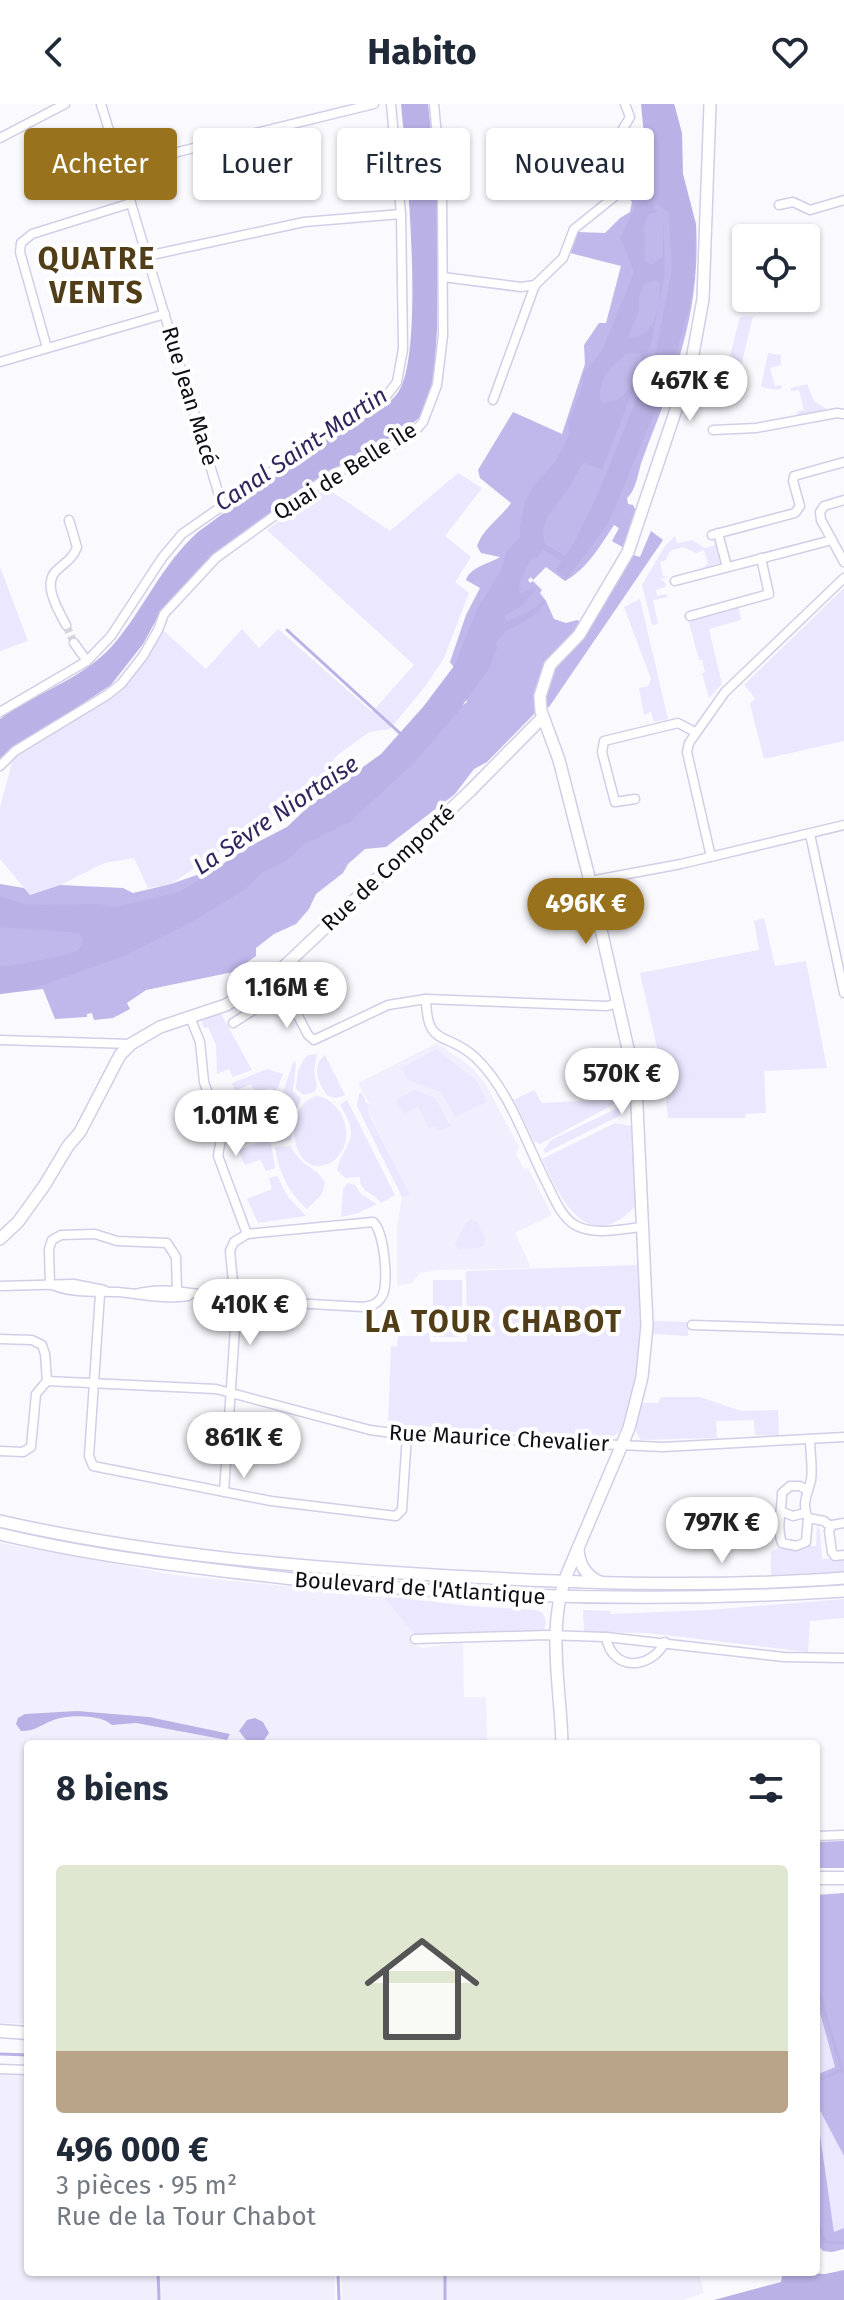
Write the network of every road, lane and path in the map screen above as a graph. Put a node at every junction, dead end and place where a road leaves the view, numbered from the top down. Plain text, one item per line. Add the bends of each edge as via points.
1 (65, 104) edge
2 (101, 104) edge
3 (374, 104) edge
4 (391, 104) edge
5 (434, 104) edge
6 (625, 104) edge
7 (710, 104) edge
8 (108, 128) edge
9 (0, 138) edge
10 (177, 152) edge
11 (130, 200) edge
12 (844, 200) edge
13 (131, 203) junction
14 (779, 205) dead end
15 (401, 214) junction
16 (147, 256) junction
17 (443, 277) junction
18 (535, 285) junction
19 (165, 314) junction
20 (47, 348) junction
21 (0, 362) edge
22 (493, 400) dead end
23 (844, 414) edge
24 (713, 430) dead end
25 (844, 462) edge
26 (844, 500) edge
27 (222, 505) junction
28 (69, 520) dead end
29 (832, 540) junction
30 (761, 558) junction
31 (844, 562) edge
32 (727, 567) junction
33 (844, 578) edge
34 (675, 581) dead end
35 (690, 616) dead end
36 (66, 625) tunnel mouth
37 (74, 643) tunnel mouth
38 (87, 661) junction
39 (0, 712) edge
40 (543, 717) junction
41 (695, 732) junction
42 (0, 766) edge
43 (635, 799) dead end
44 (844, 825) edge
45 (810, 834) junction
46 (711, 857) junction
47 (590, 881) junction
48 (276, 974) junction
49 (285, 990) junction
50 (844, 993) edge
51 (426, 999) junction
52 (618, 1003) junction
53 (190, 1017) junction
54 (233, 1023) dead end
55 (0, 1040) edge
56 (131, 1044) junction
57 (642, 1227) junction
58 (247, 1234) junction
59 (0, 1239) edge
60 (0, 1284) edge
61 (52, 1286) junction
62 (177, 1291) junction
63 (104, 1293) junction
64 (135, 1294) junction
65 (194, 1295) junction
66 (235, 1301) junction
67 (692, 1325) dead end
68 (844, 1330) edge
69 (0, 1339) edge
70 (47, 1381) junction
71 (94, 1383) junction
72 (231, 1393) junction
73 (407, 1435) junction
74 (844, 1437) edge
75 (810, 1439) junction
76 (622, 1445) junction
77 (0, 1451) edge
78 (805, 1489) junction
79 (224, 1492) junction
80 (783, 1512) junction
81 (806, 1516) junction
82 (0, 1521) edge
83 (844, 1523) edge
84 (830, 1526) junction
85 (0, 1534) edge
86 (578, 1548) junction
87 (844, 1555) edge
88 (844, 1578) edge
89 (564, 1582) junction
90 (601, 1582) junction
91 (844, 1591) edge
92 (560, 1598) junction
93 (558, 1636) junction
94 (606, 1637) junction
95 (415, 1639) dead end
96 (665, 1642) junction
97 (844, 1658) edge
98 (562, 1740) edge
99 (844, 1835) edge
100 (820, 1836) edge
101 (820, 1878) edge
102 (844, 1878) edge
103 (0, 2031) edge
104 (24, 2033) edge
105 (0, 2069) edge
106 (24, 2070) edge

1 - 9 street
2 - 8 street, Rue Jean Macé
3 - 10 street
4 - 15 street
5 - 17 street, Quai de Belle Île
6 - 18 street via 630,117 623,129 632,165 629,181 574,229 563,258
7 - 40 street via 703,299 694,357 628,552 579,635 546,672 540,696
11 - 13 street, Rue Jean Macé
12 - 14 street via 810,210 793,202
13 - 16 street, Rue Jean Macé
13 - 20 street via 32,234 21,243
15 - 16 street via 304,222
15 - 27 street via 403,349 393,390
16 - 19 street, Rue Jean Macé
17 - 18 street
17 - 42 street, Quai de Belle Île via 437,385 415,431 328,477 216,558 164,614 143,656 121,684 15,751
18 - 22 street
19 - 20 street
19 - 27 street, Rue Jean Macé
20 - 21 street
23 - 24 street
25 - 32 street via 794,476 800,506 795,513 715,534
26 - 29 street via 820,512
27 - 38 street via 174,541 111,636
28 - 36 street via 77,547 50,584
29 - 30 street
29 - 31 street
30 - 32 street
30 - 35 street via 769,594
32 - 34 street
33 - 41 street via 736,681
37 - 38 street
38 - 39 street
40 - 47 street
40 - 48 street, Rue de Comporté
41 - 43 street via 678,723 604,741 615,802
41 - 46 street via 687,752
44 - 45 street
45 - 46 street
45 - 50 street
46 - 47 street
47 - 52 street
48 - 49 street
48 - 53 street, Rue de Comporté via 226,1005
49 - 51 street via 314,1040 388,1005
49 - 54 street
51 - 52 street
51 - 57 street via 431,1030 468,1052 499,1088 569,1220 592,1230
52 - 57 street via 639,1106
53 - 56 street, Rue de Comporté
53 - 58 street via 222,1133 218,1156
55 - 56 street
56 - 59 street, Rue de Comporté via 44,1186
57 - 76 street via 645,1350 637,1401
58 - 66 street via 230,1251
58 - 66 street via 376,1223 386,1283 381,1298 363,1307
60 - 61 street
61 - 62 street via 52,1240 95,1234 117,1241 167,1243 176,1257
61 - 63 street
62 - 64 street
62 - 65 street
63 - 64 street
63 - 71 street
64 - 65 street
65 - 66 street
66 - 72 street
67 - 68 street
69 - 70 street via 42,1345
70 - 71 street, Rue Maurice Chevalier
70 - 77 street via 36,1394 31,1447
71 - 72 street, Rue Maurice Chevalier
71 - 79 street via 89,1456 93,1466
72 - 73 street, Rue Maurice Chevalier
72 - 79 street
73 - 76 street, Rue Maurice Chevalier
73 - 79 street via 402,1510 396,1516
74 - 75 street, Rue Maurice Chevalier
75 - 76 street, Rue Maurice Chevalier
75 - 78 street via 811,1480
76 - 86 street
78 - 80 street via 783,1489
78 - 81 street
80 - 81 street
80 - 81 street via 780,1539 785,1545 806,1542
81 - 84 street
82 - 89 street, Boulevard de l'Atlantique via 215,1558
83 - 84 street
84 - 87 street via 832,1552
85 - 92 street, Boulevard de l'Atlantique via 213,1570
86 - 89 street
86 - 90 street via 582,1566
88 - 90 street, Boulevard de l'Atlantique
89 - 90 street, Boulevard de l'Atlantique
89 - 92 street
91 - 92 street, Boulevard de l'Atlantique via 682,1599
92 - 93 street
93 - 94 street
93 - 95 street
93 - 98 street
94 - 96 street
94 - 96 street via 609,1647 629,1665 656,1653
96 - 97 street via 784,1657
99 - 100 street
101 - 102 main road
103 - 104 main road
105 - 106 street

